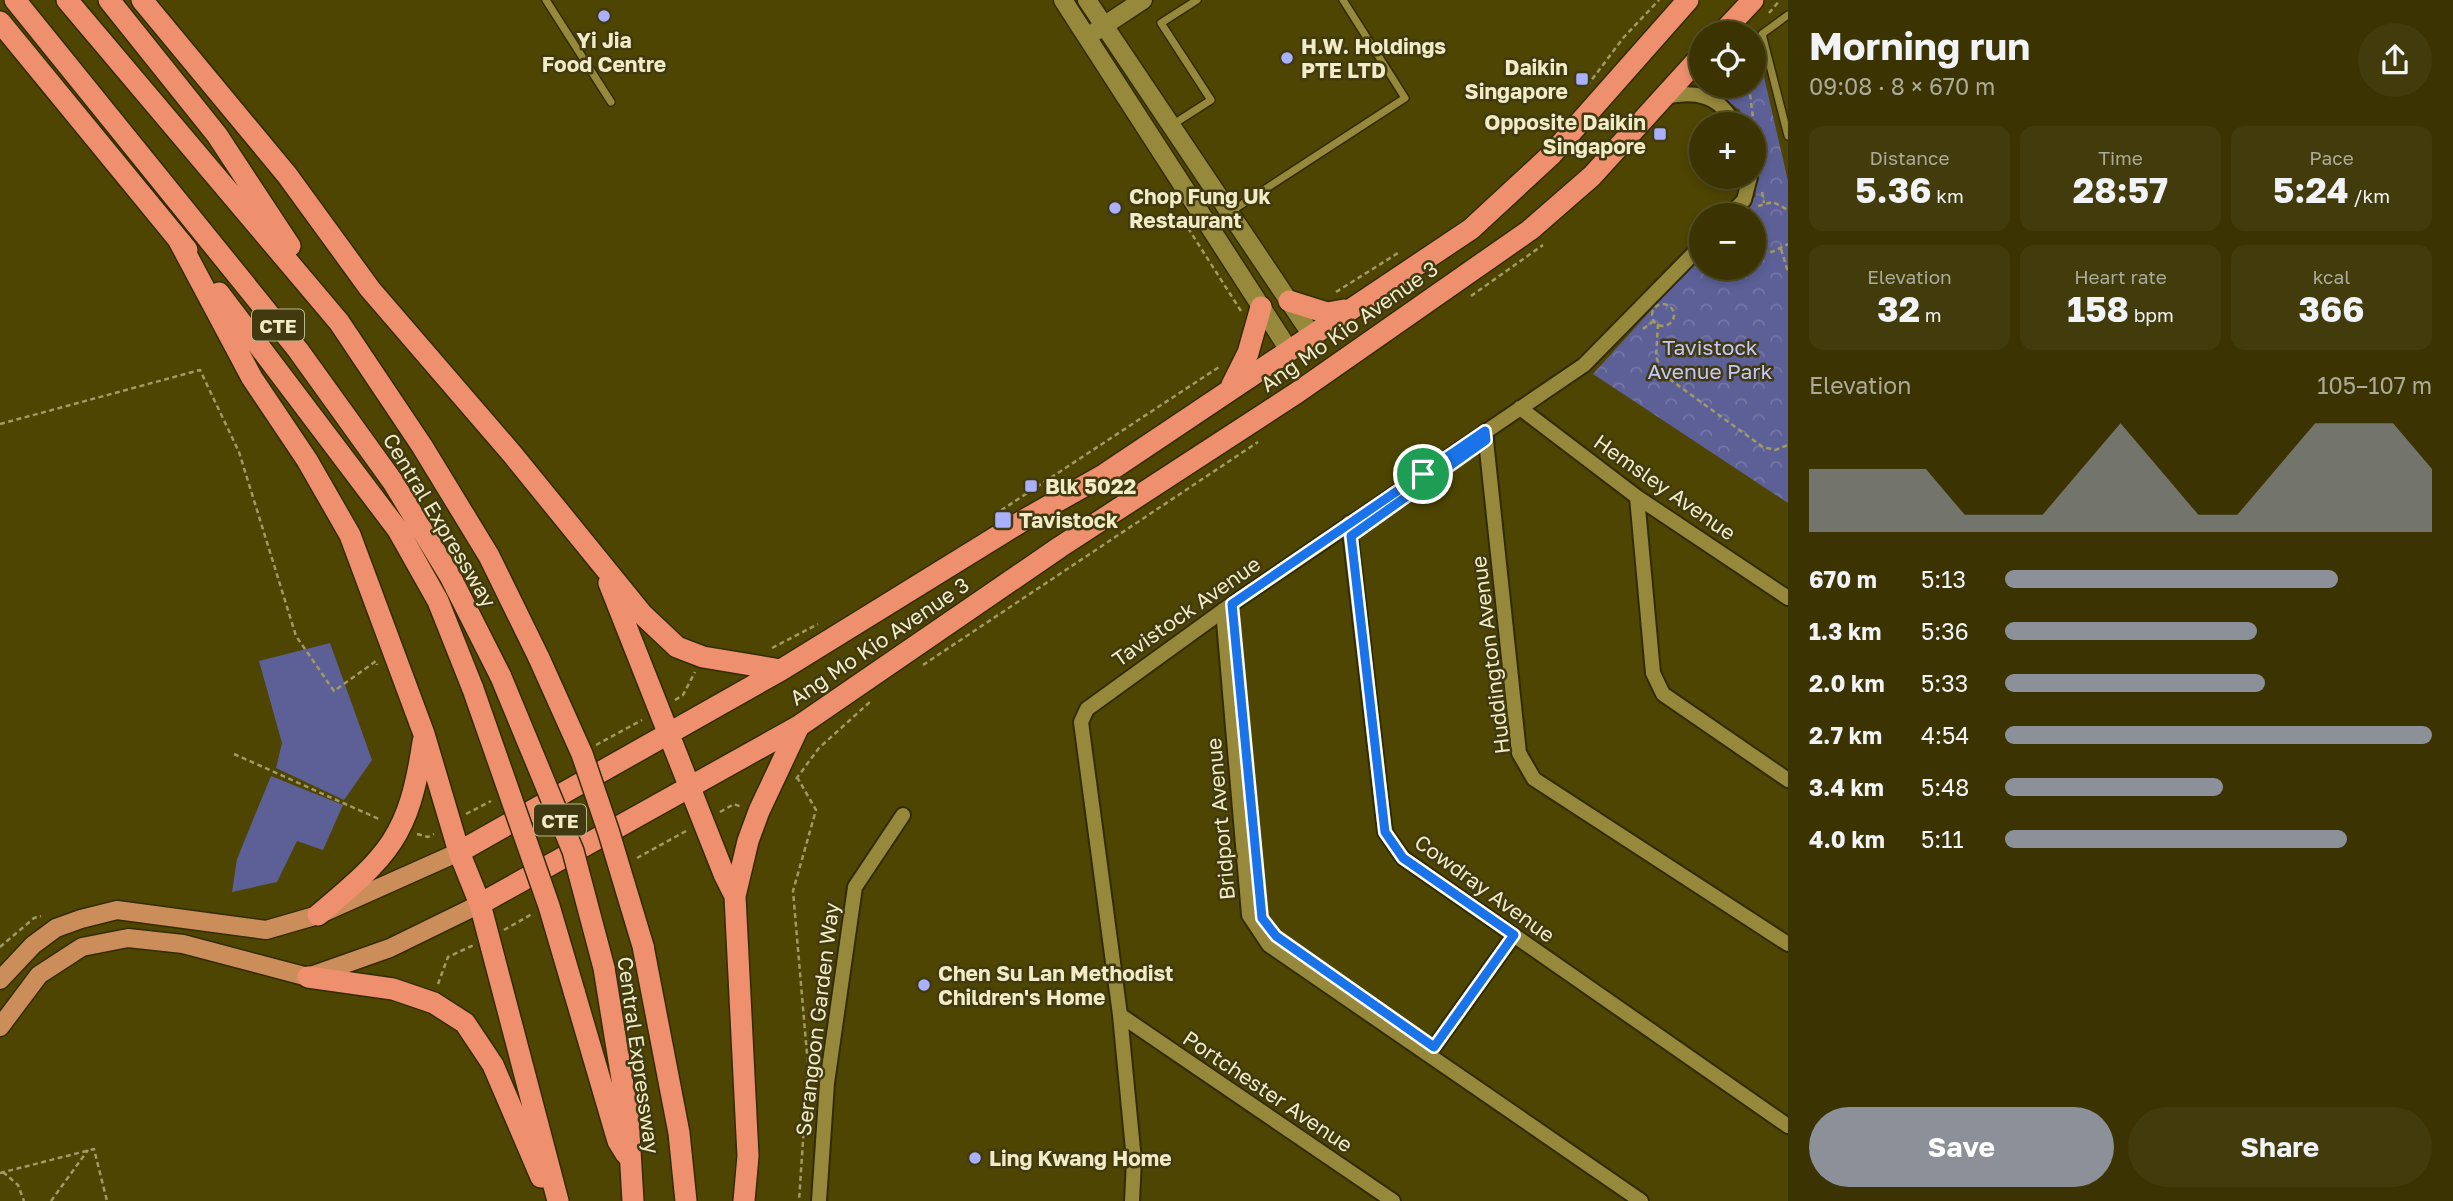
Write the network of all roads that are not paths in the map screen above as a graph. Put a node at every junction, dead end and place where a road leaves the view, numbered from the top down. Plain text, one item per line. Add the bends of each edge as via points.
1 (15, 0) edge
2 (67, 0) edge
3 (109, 0) edge
4 (142, 0) edge
5 (547, 0) edge
6 (1063, 0) edge
7 (1087, 0) edge
8 (1143, 0) edge
9 (1197, 0) edge
10 (1343, 0) edge
11 (1688, 0) edge
12 (1753, 0) edge
13 (1788, 15) edge
14 (1733, 21) edge
15 (0, 22) edge
16 (1105, 25) junction
17 (1087, 37) junction
18 (1689, 69) edge
19 (1663, 98) junction
20 (611, 102) dead end
21 (1728, 112) edge
22 (1171, 126) junction
23 (1788, 136) edge
24 (1491, 211) junction
25 (1229, 213) junction
26 (178, 239) junction
27 (1515, 240) junction
28 (1689, 258) edge
29 (1289, 301) junction
30 (1261, 307) junction
31 (1349, 309) junction
32 (339, 322) junction
33 (1311, 334) junction
34 (1289, 350) junction
35 (1231, 387) junction
36 (1520, 408) junction
37 (1485, 431) junction
38 (1637, 497) junction
39 (1349, 523) junction
40 (602, 564) junction
41 (1788, 598) edge
42 (1223, 610) junction
43 (781, 670) junction
44 (799, 726) junction
45 (424, 734) junction
46 (668, 734) junction
47 (1788, 779) edge
48 (690, 787) junction
49 (903, 815) dead end
50 (459, 852) junction
51 (735, 896) junction
52 (480, 904) junction
53 (318, 915) junction
54 (1514, 935) junction
55 (1788, 944) edge
56 (308, 977) junction
57 (0, 980) edge
58 (1120, 1015) junction
59 (0, 1027) edge
60 (1429, 1054) junction
61 (1788, 1126) edge
62 (631, 1161) junction
63 (551, 1201) edge
64 (558, 1201) edge
65 (633, 1201) edge
66 (686, 1201) edge
67 (744, 1201) edge
68 (819, 1201) edge
69 (1132, 1201) edge
70 (1393, 1201) edge
71 (1642, 1201) edge

1 - 62 highway, Central Expressway / CTE, bridge via 298,350 393,482 450,576 501,677 573,851 604,968
2 - 32 highway, Central Expressway / CTE
3 - 32 highway via 217,135
4 - 40 highway via 287,175 370,289
5 - 20 lane
6 - 17 street
7 - 16 street
8 - 16 street
9 - 22 lane via 1161,23 1210,100
10 - 25 lane via 1405,98
11 - 24 highway, Ang Mo Kio Avenue 3 via 1576,128
12 - 14 highway
13 - 23 lane via 1762,34
15 - 26 highway
16 - 17 street
16 - 22 street
17 - 30 street
18 - 19 highway, Ang Mo Kio Avenue 3
19 - 21 street via 1681,93 1713,100
19 - 27 highway, Ang Mo Kio Avenue 3 via 1592,176
22 - 25 street
24 - 27 highway via 1492,237 1500,242
24 - 31 highway, Ang Mo Kio Avenue 3
25 - 29 street
26 - 45 highway via 252,378 307,460 349,535
26 - 62 highway, bridge via 398,530 438,601 549,906 618,1141
27 - 44 highway, Ang Mo Kio Avenue 3 via 1298,392 1060,547
28 - 36 street, Tavistock Avenue via 1584,365
29 - 31 highway via 1327,313
29 - 33 street
30 - 34 street
30 - 35 highway
31 - 33 highway, Ang Mo Kio Avenue 3
32 - 66 highway, Central Expressway / CTE, bridge via 489,556 582,754 643,946 677,1120
33 - 34 highway, Ang Mo Kio Avenue 3
34 - 35 highway, Ang Mo Kio Avenue 3
35 - 43 highway, Ang Mo Kio Avenue 3 via 1102,476
36 - 37 street, Tavistock Avenue
36 - 38 street, Hemsley Avenue
37 - 39 street, Tavistock Avenue
37 - 55 street, Huddington Avenue via 1519,753 1534,779
38 - 41 street, Hemsley Avenue
38 - 47 street via 1653,673 1663,694
39 - 42 street, Tavistock Avenue
39 - 54 street, Cowdray Avenue via 1385,832 1403,858
40 - 43 highway via 643,615 677,647 703,657
40 - 46 highway
42 - 58 street, Tavistock Avenue via 1098,699 1082,722
42 - 60 street, Bridport Avenue via 1249,915 1269,945
43 - 46 highway, Ang Mo Kio Avenue 3
44 - 48 highway, Ang Mo Kio Avenue 3
44 - 51 highway via 748,841
45 - 50 highway
45 - 53 highway via 418,779 375,866
46 - 48 highway
46 - 50 highway, Ang Mo Kio Avenue 3
48 - 51 highway
48 - 52 highway, Ang Mo Kio Avenue 3
49 - 68 street, Serangoon Garden Way via 855,887 827,1083
50 - 52 highway
50 - 53 main road, Ang Mo Kio Avenue 3
51 - 67 highway via 748,1156
52 - 56 main road, Ang Mo Kio Avenue 3 via 390,948
52 - 64 highway
53 - 57 main road, Ang Mo Kio Avenue 3 via 266,930 117,910 56,928
54 - 60 street
54 - 61 street, Cowdray Avenue
56 - 59 main road via 183,944 128,937 82,947 39,975
56 - 63 highway via 393,989 430,1002 465,1023 484,1049
58 - 69 street, Tavistock Avenue via 1133,1160
58 - 70 street, Portchester Avenue
60 - 71 street, Bridport Avenue
62 - 65 highway, Central Expressway / CTE

